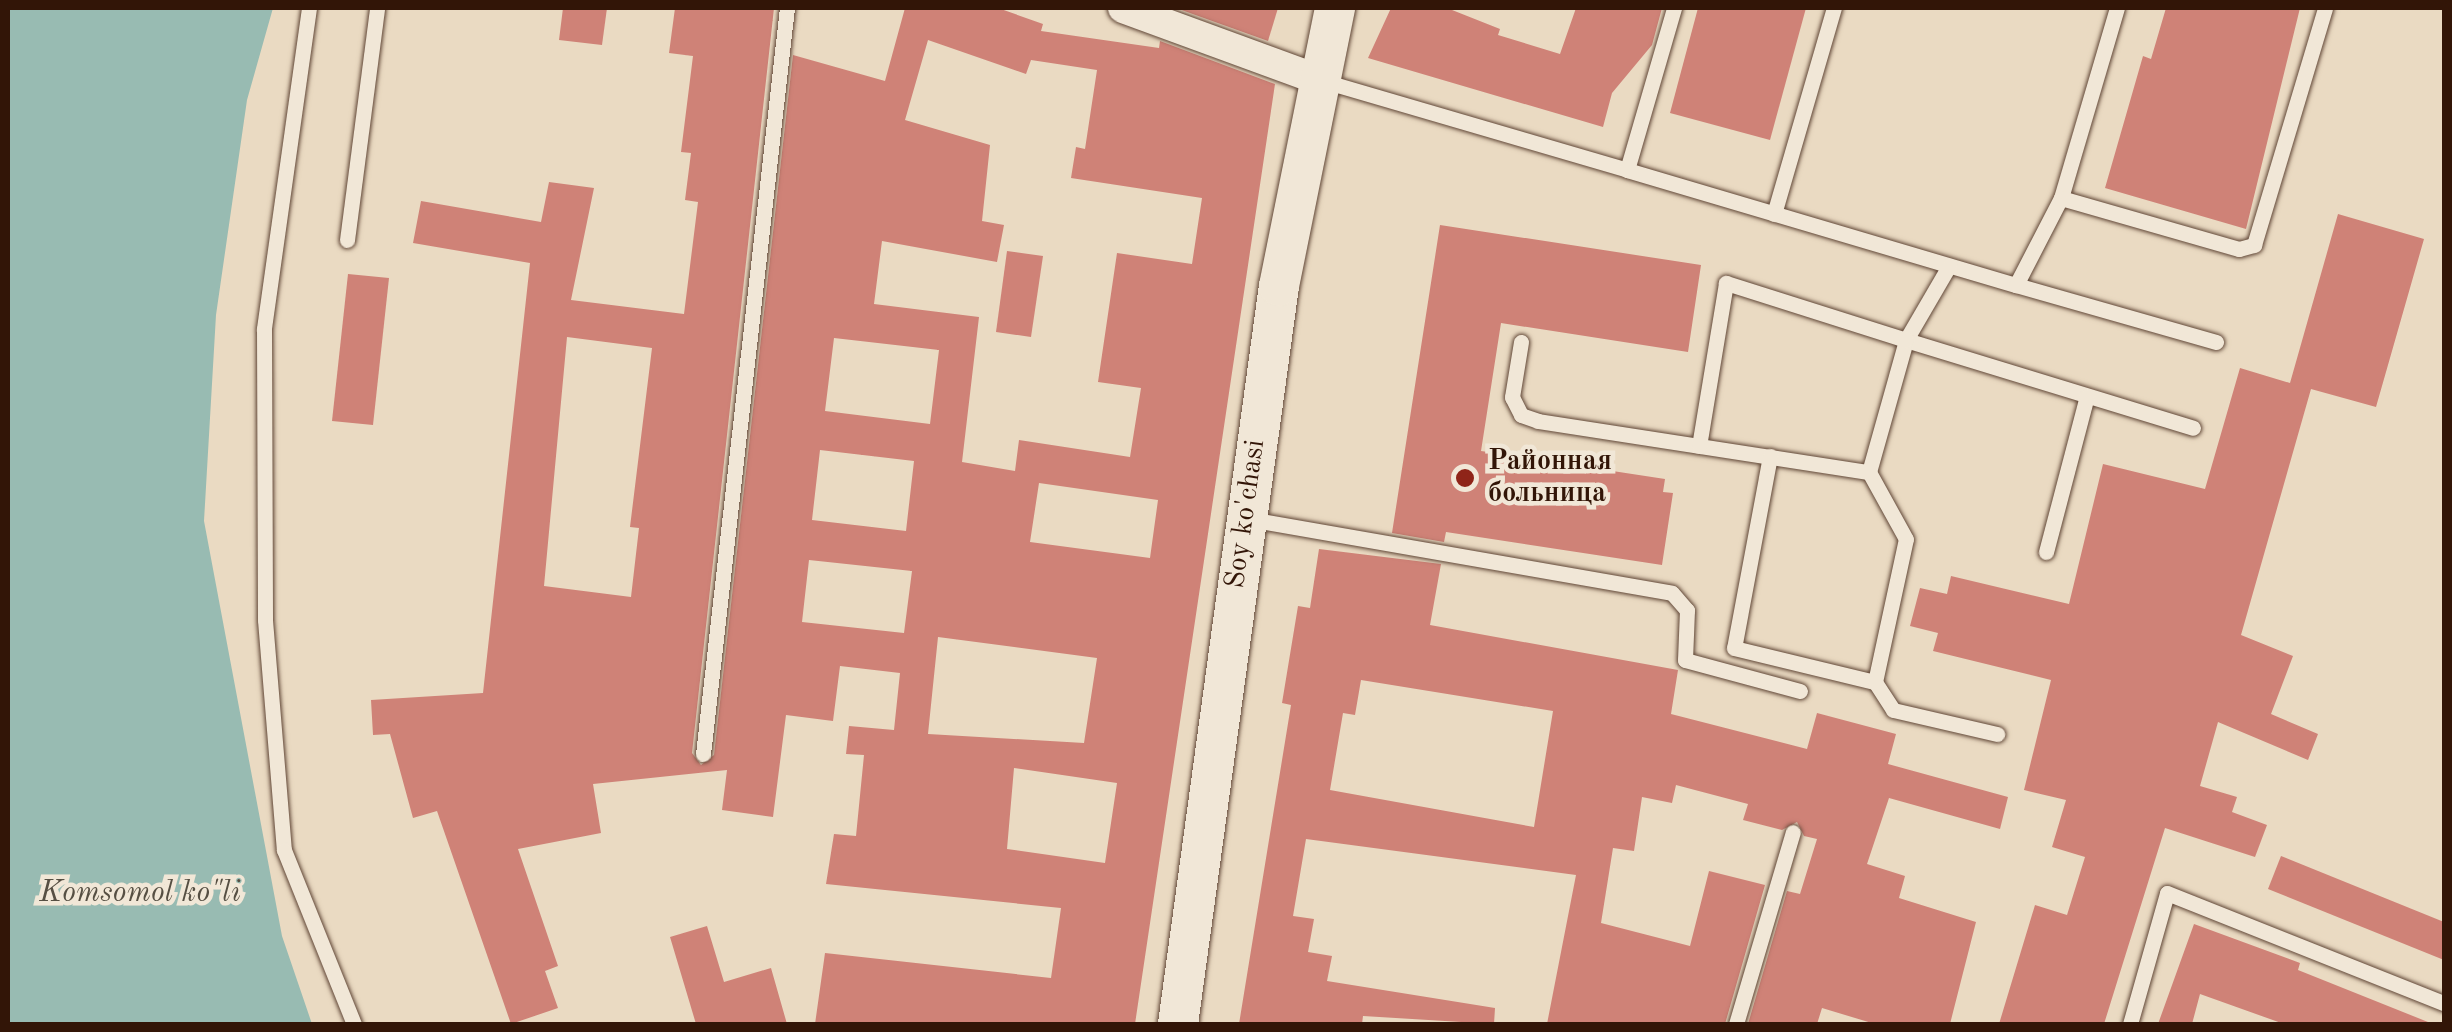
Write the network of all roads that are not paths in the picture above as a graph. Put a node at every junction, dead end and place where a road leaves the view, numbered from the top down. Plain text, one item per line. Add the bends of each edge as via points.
1 (309, 8) edge
2 (377, 8) edge
3 (787, 8) edge
4 (1123, 8) edge
5 (1335, 8) edge
6 (1674, 8) edge
7 (1834, 8) edge
8 (2117, 8) edge
9 (2325, 8) edge
10 (1316, 79) junction
11 (1628, 170) junction
12 (2061, 198) junction
13 (1774, 214) junction
14 (347, 240) dead end
15 (1949, 266) junction
16 (2016, 285) junction
17 (1906, 340) junction
18 (1521, 342) dead end
19 (2216, 342) dead end
20 (2088, 396) junction
21 (2193, 428) dead end
22 (1699, 446) junction
23 (1770, 456) junction
24 (1868, 472) junction
25 (1245, 518) junction
26 (2046, 552) dead end
27 (1876, 682) junction
28 (1800, 691) dead end
29 (1996, 734) dead end
30 (703, 754) dead end
31 (1793, 832) dead end
32 (2444, 1003) edge
33 (354, 1024) edge
34 (1178, 1024) edge
35 (1736, 1024) edge
36 (2130, 1024) edge

1 - 33 lane via 264,329 265,620 284,850
2 - 14 lane
3 - 30 lane
4 - 10 street
5 - 10 main road, Soy ko'chasi
6 - 11 lane
7 - 13 lane
8 - 12 lane
9 - 12 lane via 2254,245 2239,250
10 - 11 lane
10 - 25 main road, Soy ko'chasi
11 - 13 lane
12 - 16 lane
13 - 15 lane
15 - 16 lane
15 - 17 lane
16 - 19 lane
17 - 20 lane
17 - 22 lane via 1726,283
17 - 24 lane
18 - 22 lane via 1512,397 1521,414
20 - 21 lane
20 - 26 lane
22 - 23 lane
23 - 24 lane
23 - 27 lane via 1734,648
24 - 27 lane via 1906,539
25 - 28 lane via 1672,592 1687,610 1685,660
25 - 34 main road, Soy ko'chasi
27 - 29 lane via 1893,710
31 - 35 lane
32 - 36 lane via 2167,893

